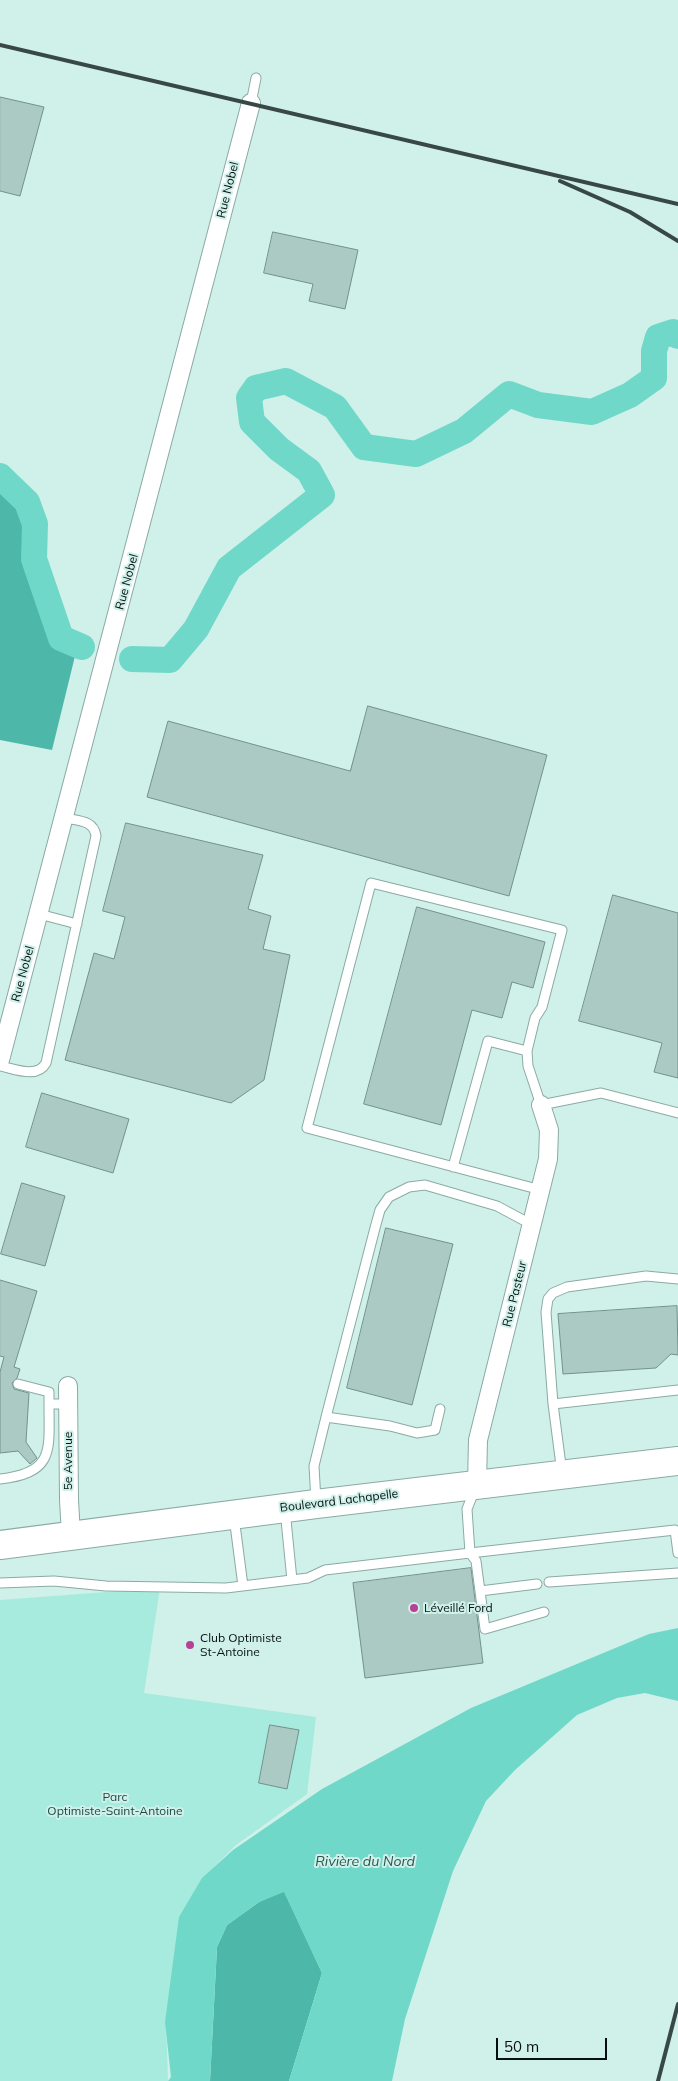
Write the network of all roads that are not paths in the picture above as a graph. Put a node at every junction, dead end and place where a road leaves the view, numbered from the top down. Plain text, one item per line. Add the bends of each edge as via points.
1 (256, 78) dead end
2 (251, 103) joint
3 (65, 818) junction
4 (39, 914) junction
5 (77, 924) junction
6 (527, 1051) junction
7 (0, 1060) edge
8 (0, 1066) edge
9 (541, 1105) junction
10 (678, 1113) edge
11 (453, 1167) junction
12 (540, 1190) junction
13 (534, 1222) junction
14 (678, 1279) edge
15 (18, 1384) dead end
16 (68, 1386) dead end
17 (678, 1390) edge
18 (49, 1404) junction
19 (68, 1404) junction
20 (553, 1404) junction
21 (440, 1409) dead end
22 (326, 1417) junction
23 (678, 1461) edge
24 (562, 1474) junction
25 (0, 1479) edge
26 (477, 1484) junction
27 (316, 1504) junction
28 (285, 1508) junction
29 (234, 1514) junction
30 (71, 1536) junction
31 (0, 1545) edge
32 (470, 1553) junction
33 (678, 1553) edge
34 (678, 1573) edge
35 (292, 1580) junction
36 (549, 1582) dead end
37 (0, 1583) edge
38 (537, 1584) dead end
39 (243, 1586) junction
40 (480, 1592) junction
41 (544, 1612) dead end

1 - 2 lane
2 - 3 street, Rue Nobel
3 - 4 street, Rue Nobel
3 - 5 lane via 90,823 96,836
4 - 5 lane
4 - 7 street, Rue Nobel
5 - 8 lane via 46,1063 39,1072 32,1073
6 - 9 lane via 528,1066
6 - 11 lane via 488,1041
6 - 11 lane via 562,930 371,883 307,1128
9 - 10 lane via 601,1093
9 - 12 street, Rue Pasteur via 550,1138
11 - 12 lane
12 - 13 street, Rue Pasteur
13 - 22 lane via 525,1221 497,1206 425,1185 409,1187 389,1197 380,1210
13 - 26 street, Rue Pasteur via 478,1440
14 - 20 lane via 646,1276 567,1287 553,1292 546,1312
15 - 18 lane via 49,1392
16 - 19 street, 5e Avenue
17 - 20 lane
18 - 19 lane
18 - 25 lane via 47,1455 31,1472
19 - 30 street, 5e Avenue
20 - 24 lane
21 - 22 lane via 436,1430 417,1433
22 - 27 lane via 314,1466
23 - 24 main road, Boulevard Lachapelle
24 - 26 main road, Boulevard Lachapelle
26 - 27 main road, Boulevard Lachapelle
26 - 32 lane via 467,1509
27 - 28 main road, Boulevard Lachapelle
28 - 29 main road, Boulevard Lachapelle
28 - 35 lane
29 - 30 main road, Boulevard Lachapelle
29 - 39 lane
30 - 31 main road, Boulevard Lachapelle
32 - 33 lane via 675,1530
32 - 35 lane via 325,1570 308,1578
32 - 40 lane via 476,1561
34 - 36 lane
35 - 39 lane
37 - 39 lane via 54,1581 106,1586
38 - 40 lane
40 - 41 lane via 484,1630

